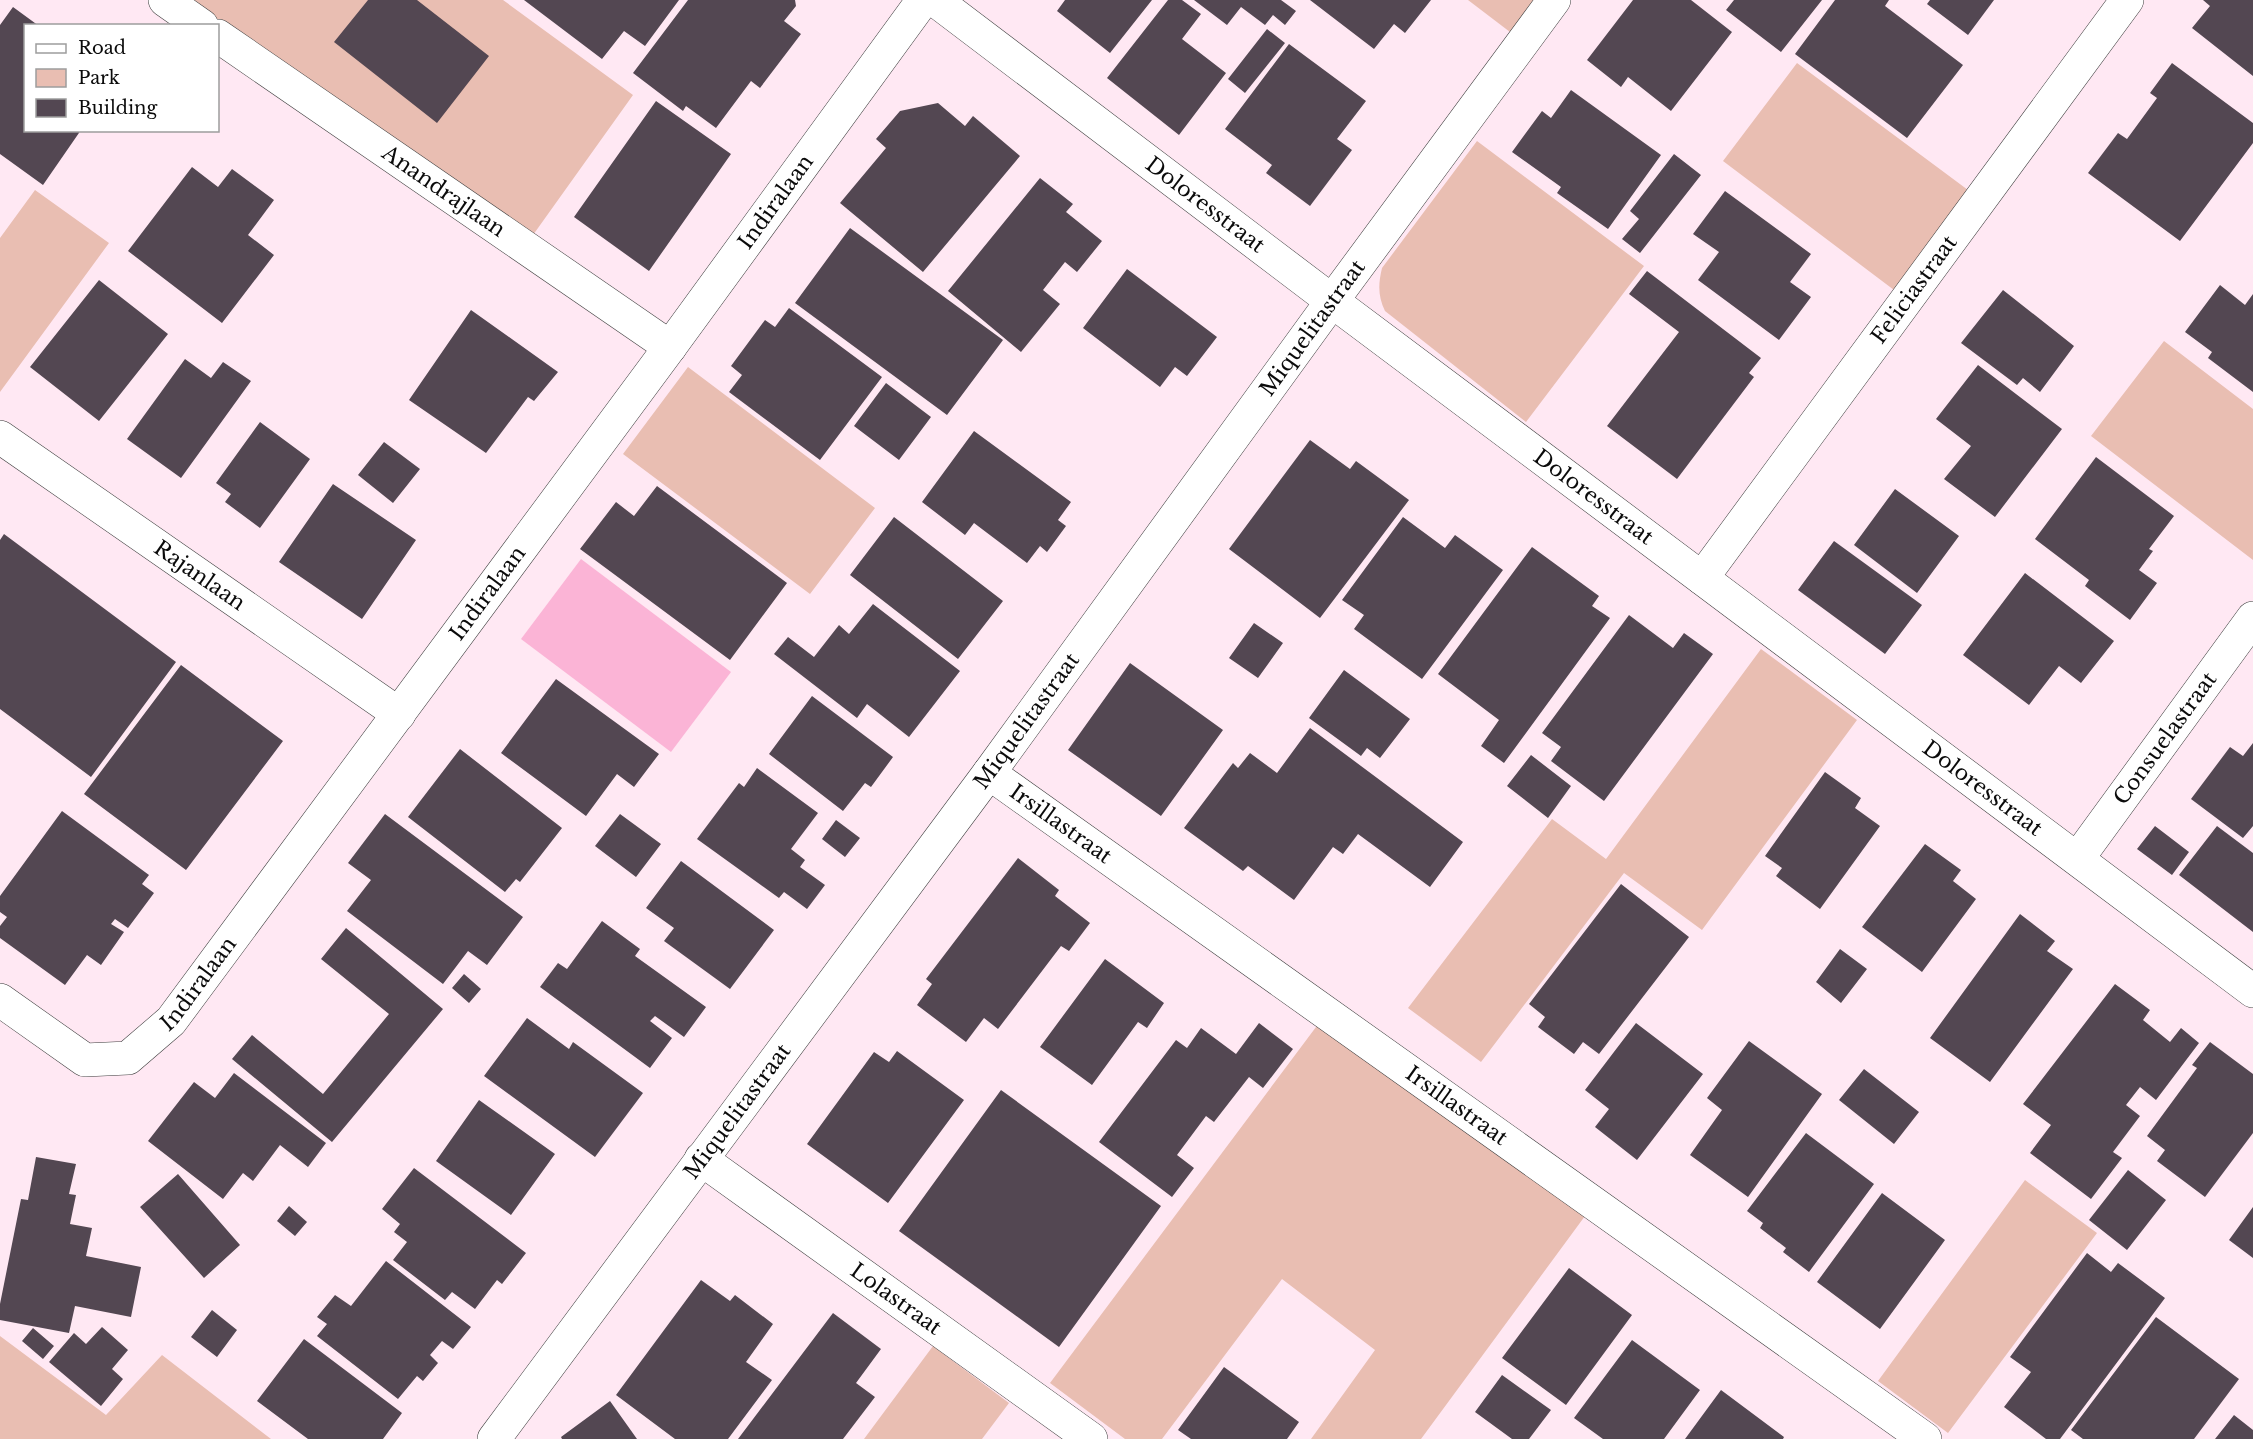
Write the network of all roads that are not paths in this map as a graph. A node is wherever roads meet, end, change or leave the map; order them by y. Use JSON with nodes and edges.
{"nodes":[{"id":1,"x":165,"y":0,"type":"edge"},
{"id":2,"x":923,"y":0,"type":"edge"},
{"id":3,"x":935,"y":0,"type":"edge"},
{"id":4,"x":1554,"y":0,"type":"edge"},
{"id":5,"x":2127,"y":0,"type":"edge"},
{"id":6,"x":199,"y":24,"type":"edge"},
{"id":7,"x":219,"y":37,"type":"edge"},
{"id":8,"x":1332,"y":301,"type":"junction"},
{"id":9,"x":670,"y":347,"type":"junction"},
{"id":10,"x":0,"y":437,"type":"edge"},
{"id":11,"x":1702,"y":578,"type":"junction"},
{"id":12,"x":2253,"y":618,"type":"edge"},
{"id":13,"x":399,"y":714,"type":"junction"},
{"id":14,"x":989,"y":773,"type":"junction"},
{"id":15,"x":2078,"y":858,"type":"junction"},
{"id":16,"x":2253,"y":991,"type":"edge"},
{"id":17,"x":0,"y":1000,"type":"edge"},
{"id":18,"x":701,"y":1159,"type":"junction"},
{"id":19,"x":494,"y":1439,"type":"edge"},
{"id":20,"x":1091,"y":1439,"type":"edge"},
{"id":21,"x":1925,"y":1439,"type":"edge"}],
"edges":[{"from":1,"to":6,"type":"street"},
{"from":2,"to":9,"type":"street","name":"Indiralaan"},
{"from":3,"to":8,"type":"street","name":"Doloresstraat"},
{"from":4,"to":8,"type":"street","name":"Miquelitastraat"},
{"from":5,"to":11,"type":"street","name":"Feliciastraat"},
{"from":7,"to":9,"type":"street","name":"Anandrajlaan"},
{"from":8,"to":11,"type":"street","name":"Doloresstraat"},
{"from":8,"to":14,"type":"street","name":"Miquelitastraat"},
{"from":9,"to":13,"type":"street","name":"Indiralaan"},
{"from":10,"to":13,"type":"street","name":"Rajanlaan"},
{"from":11,"to":15,"type":"street","name":"Doloresstraat"},
{"from":12,"to":15,"type":"street","name":"Consuelastraat"},
{"from":13,"to":17,"type":"street","name":"Indiralaan"},
{"from":14,"to":18,"type":"street","name":"Miquelitastraat"},
{"from":14,"to":21,"type":"street","name":"Irsillastraat"},
{"from":15,"to":16,"type":"street","name":"Doloresstraat"},
{"from":18,"to":19,"type":"street","name":"Miquelitastraat"},
{"from":18,"to":20,"type":"street","name":"Lolastraat"}]}
